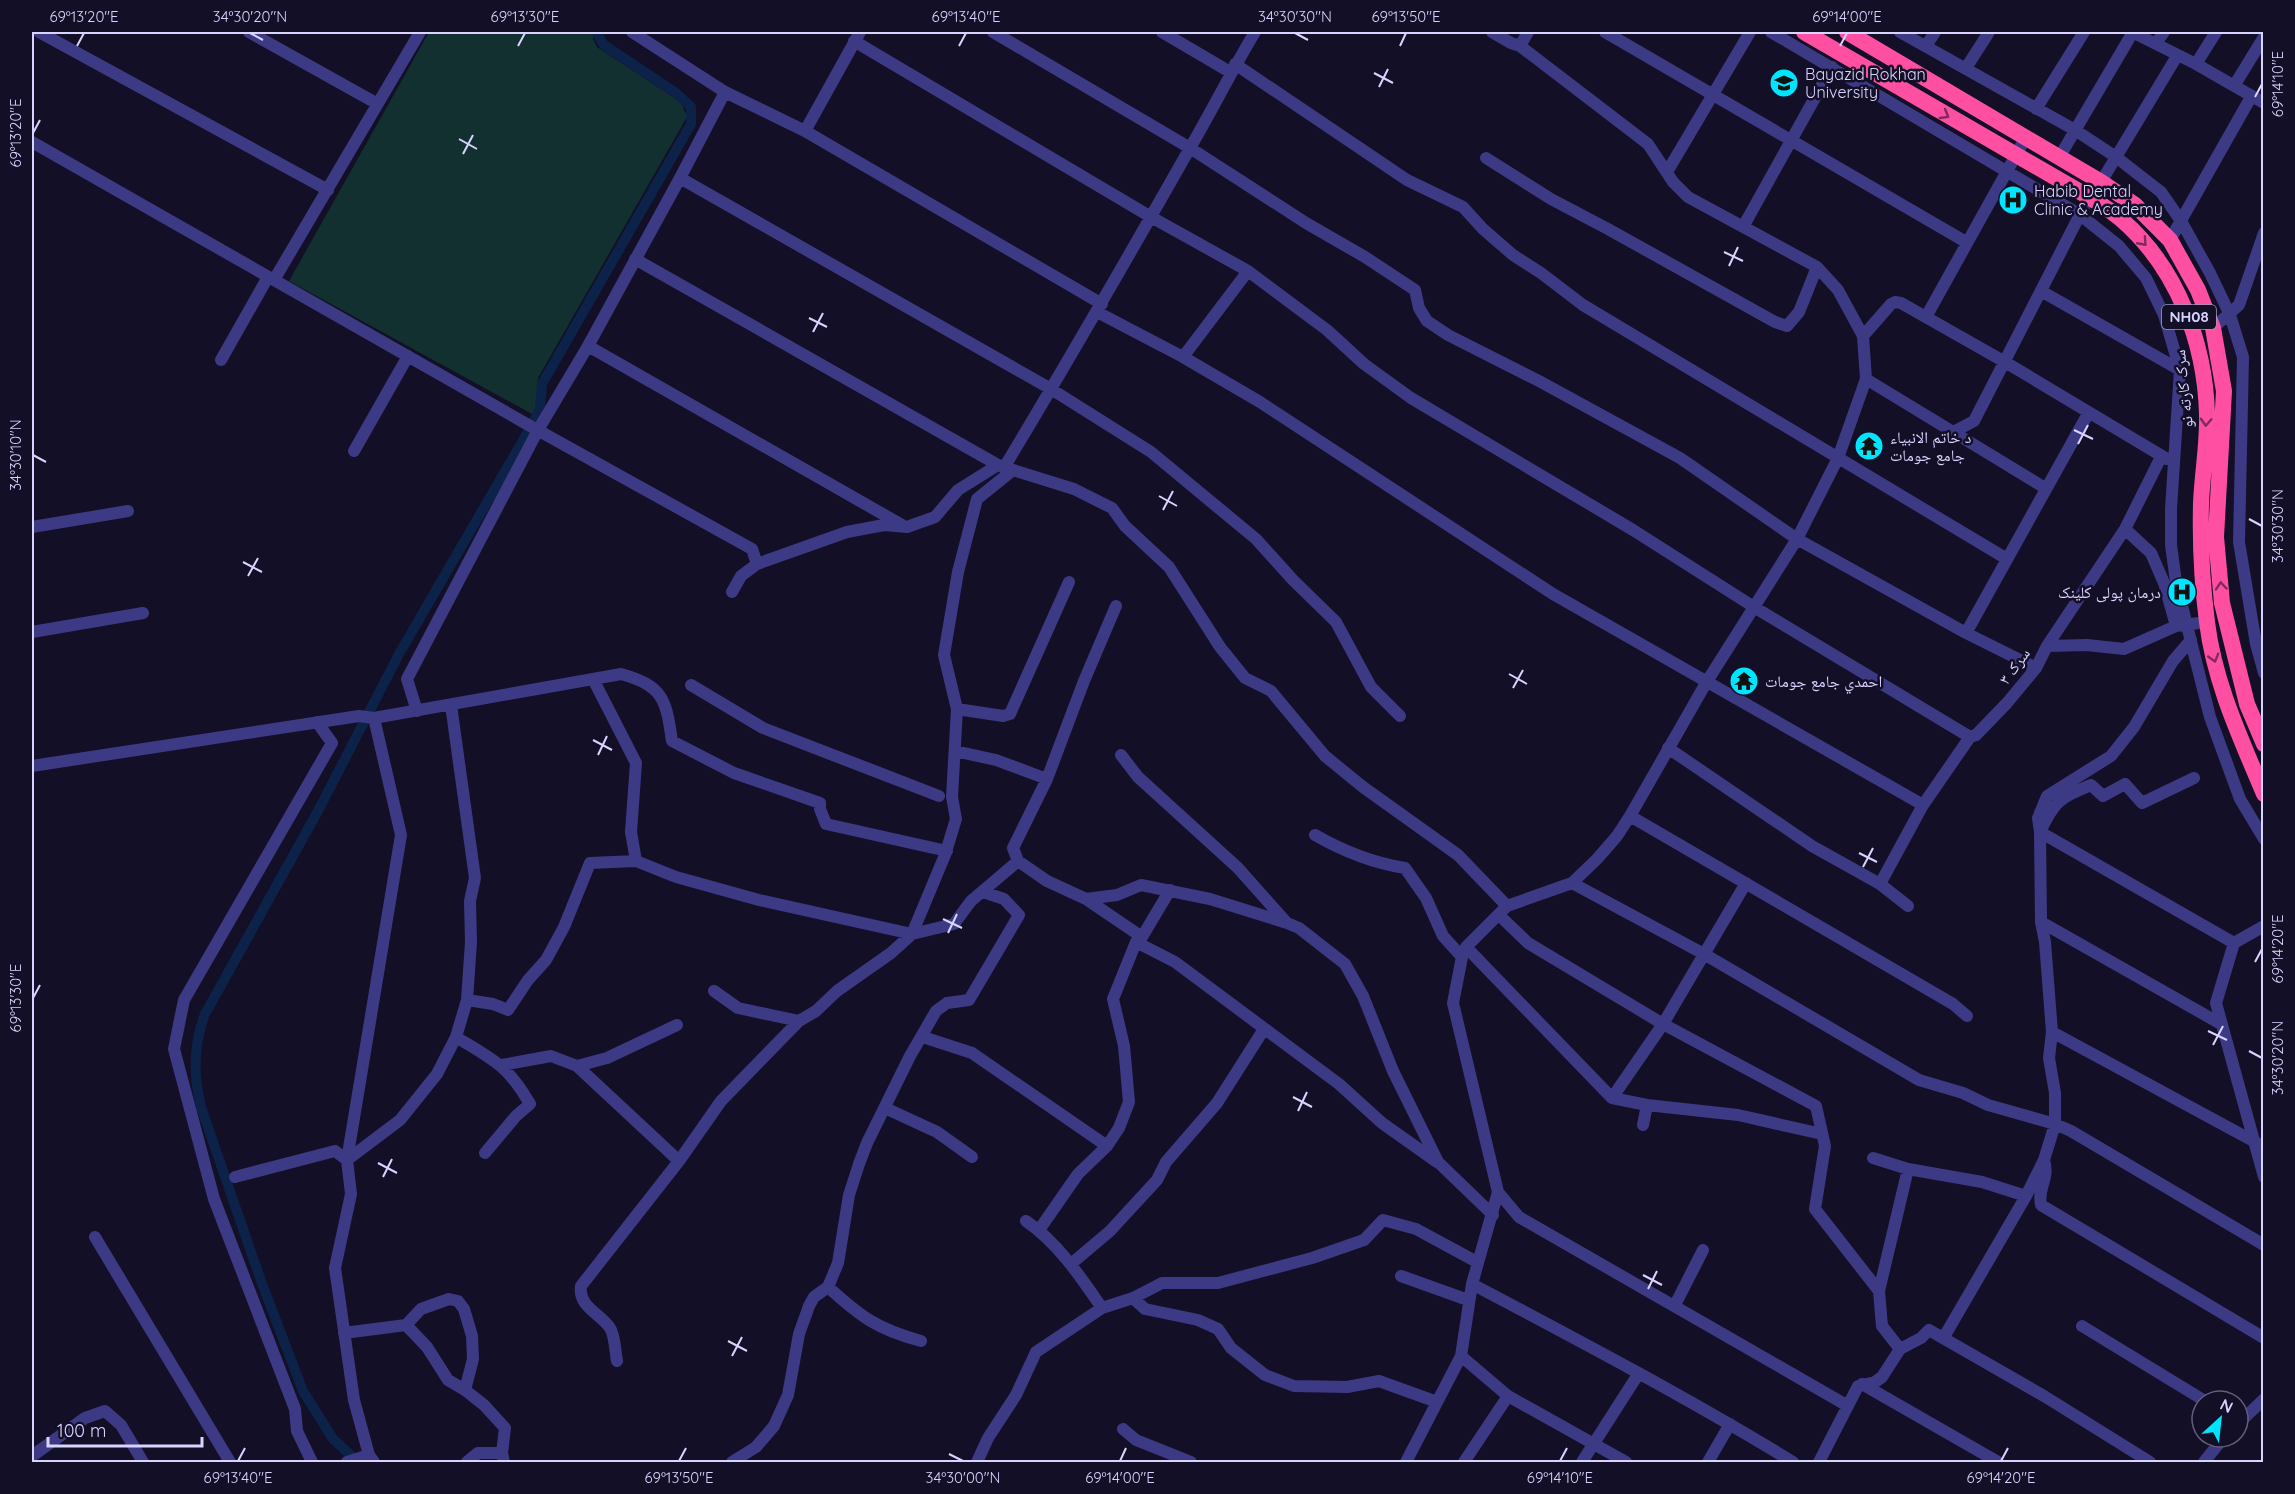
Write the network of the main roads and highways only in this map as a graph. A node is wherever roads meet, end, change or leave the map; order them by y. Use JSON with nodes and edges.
{"nodes":[{"id":1,"x":1804,"y":32,"type":"edge"},
{"id":2,"x":1847,"y":32,"type":"edge"},
{"id":3,"x":2247,"y":704,"type":"junction"},
{"id":4,"x":2230,"y":711,"type":"junction"},
{"id":5,"x":2262,"y":737,"type":"edge"},
{"id":6,"x":2264,"y":794,"type":"edge"}],
"edges":[{"from":1,"to":4,"type":"highway","name":"سرک کارته نو","number":"NH08","one_way":true},
{"from":3,"to":2,"type":"highway","number":"NH08","one_way":true},
{"from":3,"to":4,"type":"highway"},
{"from":3,"to":5,"type":"highway","number":"NH08"},
{"from":4,"to":6,"type":"highway","name":"سرک کارته نو","number":"NH08"}]}
